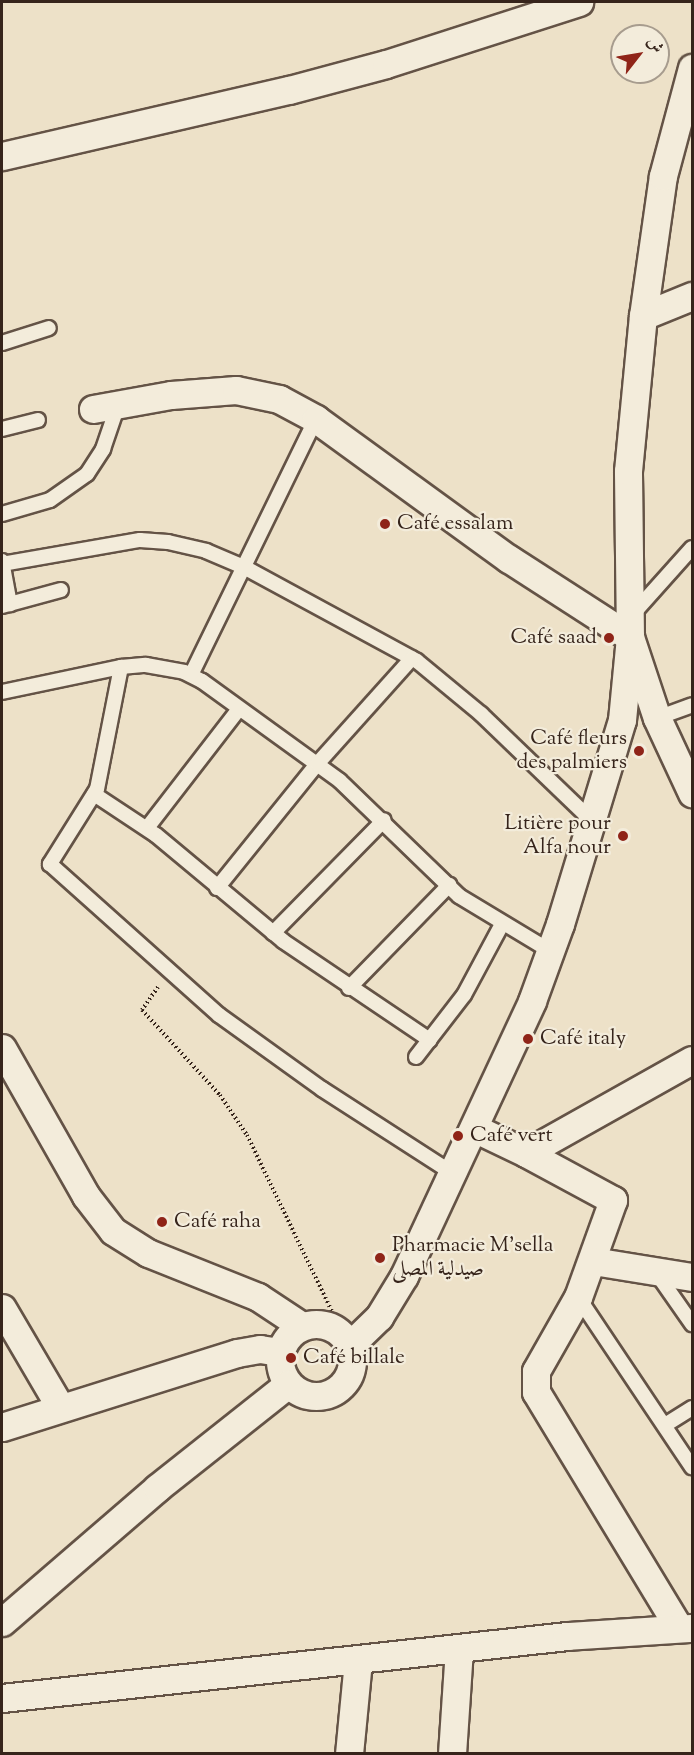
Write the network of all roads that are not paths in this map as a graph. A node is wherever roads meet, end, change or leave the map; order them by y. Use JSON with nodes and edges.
{"nodes":[{"id":1,"x":579,"y":2,"type":"edge"},
{"id":2,"x":693,"y":68,"type":"edge"},
{"id":3,"x":2,"y":156,"type":"edge"},
{"id":4,"x":693,"y":296,"type":"edge"},
{"id":5,"x":643,"y":316,"type":"junction"},
{"id":6,"x":49,"y":328,"type":"dead end"},
{"id":7,"x":2,"y":343,"type":"edge"},
{"id":8,"x":106,"y":407,"type":"joint"},
{"id":9,"x":316,"y":419,"type":"junction"},
{"id":10,"x":38,"y":420,"type":"dead end"},
{"id":11,"x":2,"y":429,"type":"edge"},
{"id":12,"x":2,"y":514,"type":"edge"},
{"id":13,"x":693,"y":548,"type":"edge"},
{"id":14,"x":2,"y":563,"type":"edge"},
{"id":15,"x":242,"y":566,"type":"junction"},
{"id":16,"x":61,"y":590,"type":"dead end"},
{"id":17,"x":6,"y":605,"type":"edge"},
{"id":18,"x":630,"y":627,"type":"junction"},
{"id":19,"x":412,"y":658,"type":"junction"},
{"id":20,"x":121,"y":667,"type":"junction"},
{"id":21,"x":191,"y":675,"type":"junction"},
{"id":22,"x":2,"y":692,"type":"edge"},
{"id":23,"x":693,"y":705,"type":"edge"},
{"id":24,"x":239,"y":709,"type":"junction"},
{"id":25,"x":657,"y":717,"type":"junction"},
{"id":26,"x":317,"y":765,"type":"junction"},
{"id":27,"x":94,"y":794,"type":"junction"},
{"id":28,"x":693,"y":794,"type":"edge"},
{"id":29,"x":384,"y":820,"type":"junction"},
{"id":30,"x":592,"y":821,"type":"junction"},
{"id":31,"x":147,"y":828,"type":"junction"},
{"id":32,"x":449,"y":885,"type":"junction"},
{"id":33,"x":217,"y":888,"type":"junction"},
{"id":34,"x":502,"y":924,"type":"junction"},
{"id":35,"x":273,"y":933,"type":"junction"},
{"id":36,"x":550,"y":951,"type":"junction"},
{"id":37,"x":349,"y":987,"type":"junction"},
{"id":38,"x":430,"y":1040,"type":"junction"},
{"id":39,"x":2,"y":1048,"type":"edge"},
{"id":40,"x":416,"y":1057,"type":"dead end"},
{"id":41,"x":693,"y":1060,"type":"edge"},
{"id":42,"x":476,"y":1129,"type":"junction"},
{"id":43,"x":526,"y":1153,"type":"junction"},
{"id":44,"x":454,"y":1174,"type":"junction"},
{"id":45,"x":593,"y":1261,"type":"junction"},
{"id":46,"x":653,"y":1270,"type":"junction"},
{"id":47,"x":693,"y":1277,"type":"edge"},
{"id":48,"x":578,"y":1297,"type":"junction"},
{"id":49,"x":2,"y":1308,"type":"edge"},
{"id":50,"x":693,"y":1324,"type":"edge"},
{"id":51,"x":302,"y":1326,"type":"junction"},
{"id":52,"x":346,"y":1341,"type":"junction"},
{"id":53,"x":14,"y":1348,"type":"edge"},
{"id":54,"x":280,"y":1352,"type":"junction"},
{"id":55,"x":288,"y":1384,"type":"junction"},
{"id":56,"x":60,"y":1407,"type":"junction"},
{"id":57,"x":693,"y":1408,"type":"edge"},
{"id":58,"x":665,"y":1425,"type":"junction"},
{"id":59,"x":2,"y":1427,"type":"edge"},
{"id":60,"x":693,"y":1467,"type":"edge"},
{"id":61,"x":2,"y":1622,"type":"edge"},
{"id":62,"x":686,"y":1628,"type":"edge"},
{"id":63,"x":459,"y":1649,"type":"junction"},
{"id":64,"x":358,"y":1661,"type":"junction"},
{"id":65,"x":2,"y":1698,"type":"edge"},
{"id":66,"x":345,"y":1753,"type":"edge"},
{"id":67,"x":452,"y":1754,"type":"edge"}],
"edges":[{"from":1,"to":3,"type":"street"},
{"from":2,"to":5,"type":"street"},
{"from":4,"to":5,"type":"street"},
{"from":5,"to":18,"type":"street"},
{"from":6,"to":7,"type":"lane"},
{"from":8,"to":9,"type":"street"},
{"from":8,"to":12,"type":"lane"},
{"from":9,"to":15,"type":"lane"},
{"from":9,"to":18,"type":"street"},
{"from":10,"to":11,"type":"lane"},
{"from":13,"to":18,"type":"lane"},
{"from":14,"to":15,"type":"lane"},
{"from":14,"to":17,"type":"lane"},
{"from":15,"to":19,"type":"lane"},
{"from":15,"to":21,"type":"lane"},
{"from":16,"to":17,"type":"lane"},
{"from":18,"to":25,"type":"street"},
{"from":18,"to":30,"type":"street"},
{"from":19,"to":26,"type":"lane"},
{"from":19,"to":30,"type":"lane"},
{"from":20,"to":21,"type":"lane"},
{"from":20,"to":22,"type":"lane"},
{"from":20,"to":27,"type":"lane"},
{"from":21,"to":24,"type":"lane"},
{"from":23,"to":25,"type":"lane"},
{"from":24,"to":26,"type":"lane"},
{"from":24,"to":31,"type":"lane"},
{"from":25,"to":28,"type":"street"},
{"from":26,"to":29,"type":"lane"},
{"from":26,"to":33,"type":"lane"},
{"from":27,"to":31,"type":"lane"},
{"from":27,"to":44,"type":"lane"},
{"from":29,"to":32,"type":"lane"},
{"from":29,"to":35,"type":"lane"},
{"from":30,"to":36,"type":"street"},
{"from":31,"to":33,"type":"lane"},
{"from":32,"to":34,"type":"lane"},
{"from":32,"to":37,"type":"lane"},
{"from":33,"to":35,"type":"lane"},
{"from":34,"to":36,"type":"lane"},
{"from":34,"to":38,"type":"lane"},
{"from":35,"to":37,"type":"lane"},
{"from":36,"to":42,"type":"street"},
{"from":37,"to":38,"type":"lane"},
{"from":38,"to":40,"type":"lane"},
{"from":39,"to":51,"type":"street"},
{"from":41,"to":43,"type":"street"},
{"from":42,"to":43,"type":"street"},
{"from":42,"to":44,"type":"street"},
{"from":43,"to":45,"type":"street"},
{"from":44,"to":52,"type":"street"},
{"from":45,"to":46,"type":"street"},
{"from":45,"to":48,"type":"street"},
{"from":46,"to":47,"type":"street"},
{"from":46,"to":50,"type":"lane"},
{"from":48,"to":58,"type":"lane"},
{"from":48,"to":62,"type":"street"},
{"from":49,"to":53,"type":"street"},
{"from":51,"to":52,"type":"street"},
{"from":51,"to":54,"type":"street"},
{"from":52,"to":55,"type":"street"},
{"from":53,"to":56,"type":"street"},
{"from":54,"to":55,"type":"street"},
{"from":54,"to":56,"type":"street"},
{"from":55,"to":61,"type":"street"},
{"from":56,"to":59,"type":"street"},
{"from":57,"to":58,"type":"lane"},
{"from":58,"to":60,"type":"lane"},
{"from":62,"to":63,"type":"street"},
{"from":63,"to":64,"type":"street"},
{"from":63,"to":67,"type":"street"},
{"from":64,"to":65,"type":"street"},
{"from":64,"to":66,"type":"street"}]}
